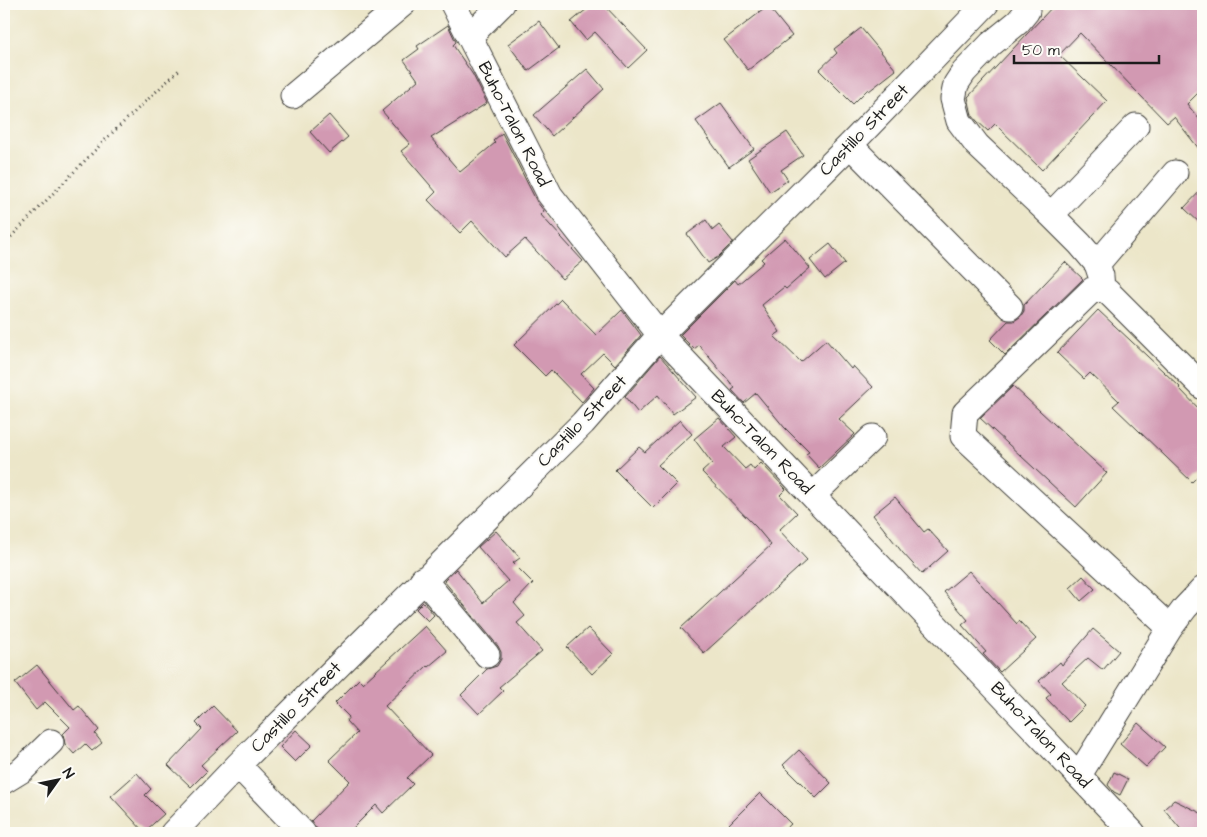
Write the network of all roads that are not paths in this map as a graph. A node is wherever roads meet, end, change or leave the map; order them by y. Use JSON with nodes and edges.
{"nodes":[{"id":1,"x":403,"y":4,"type":"edge"},
{"id":2,"x":453,"y":4,"type":"edge"},
{"id":3,"x":502,"y":4,"type":"edge"},
{"id":4,"x":986,"y":4,"type":"edge"},
{"id":5,"x":1027,"y":4,"type":"edge"},
{"id":6,"x":470,"y":36,"type":"junction"},
{"id":7,"x":293,"y":96,"type":"dead end"},
{"id":8,"x":1136,"y":126,"type":"dead end"},
{"id":9,"x":850,"y":145,"type":"junction"},
{"id":10,"x":1175,"y":173,"type":"dead end"},
{"id":11,"x":1051,"y":215,"type":"junction"},
{"id":12,"x":1097,"y":264,"type":"junction"},
{"id":13,"x":1102,"y":289,"type":"junction"},
{"id":14,"x":1010,"y":307,"type":"dead end"},
{"id":15,"x":660,"y":335,"type":"junction"},
{"id":16,"x":1203,"y":387,"type":"edge"},
{"id":17,"x":873,"y":438,"type":"dead end"},
{"id":18,"x":813,"y":495,"type":"junction"},
{"id":19,"x":424,"y":579,"type":"junction"},
{"id":20,"x":1203,"y":589,"type":"edge"},
{"id":21,"x":1170,"y":628,"type":"junction"},
{"id":22,"x":487,"y":655,"type":"dead end"},
{"id":23,"x":51,"y":742,"type":"dead end"},
{"id":24,"x":238,"y":764,"type":"junction"},
{"id":25,"x":1079,"y":775,"type":"junction"},
{"id":26,"x":4,"y":781,"type":"edge"},
{"id":27,"x":173,"y":833,"type":"edge"},
{"id":28,"x":303,"y":833,"type":"edge"},
{"id":29,"x":1132,"y":833,"type":"edge"}],
"edges":[{"from":1,"to":7,"type":"street"},
{"from":2,"to":6,"type":"street","name":"Buho-Talon Road"},
{"from":3,"to":6,"type":"street"},
{"from":4,"to":9,"type":"street","name":"Castillo Street"},
{"from":5,"to":11,"type":"street"},
{"from":6,"to":15,"type":"street","name":"Buho-Talon Road"},
{"from":8,"to":11,"type":"street"},
{"from":9,"to":14,"type":"street"},
{"from":9,"to":15,"type":"street","name":"Castillo Street"},
{"from":10,"to":12,"type":"street"},
{"from":11,"to":12,"type":"street"},
{"from":12,"to":13,"type":"street"},
{"from":13,"to":16,"type":"street"},
{"from":13,"to":21,"type":"street"},
{"from":15,"to":18,"type":"street","name":"Buho-Talon Road"},
{"from":15,"to":19,"type":"street","name":"Castillo Street"},
{"from":17,"to":18,"type":"street"},
{"from":18,"to":25,"type":"street","name":"Buho-Talon Road"},
{"from":19,"to":22,"type":"street"},
{"from":19,"to":24,"type":"street","name":"Castillo Street"},
{"from":20,"to":21,"type":"street"},
{"from":21,"to":25,"type":"street"},
{"from":23,"to":26,"type":"street"},
{"from":24,"to":27,"type":"street","name":"Castillo Street"},
{"from":24,"to":28,"type":"street"},
{"from":25,"to":29,"type":"street","name":"Buho-Talon Road"}]}
